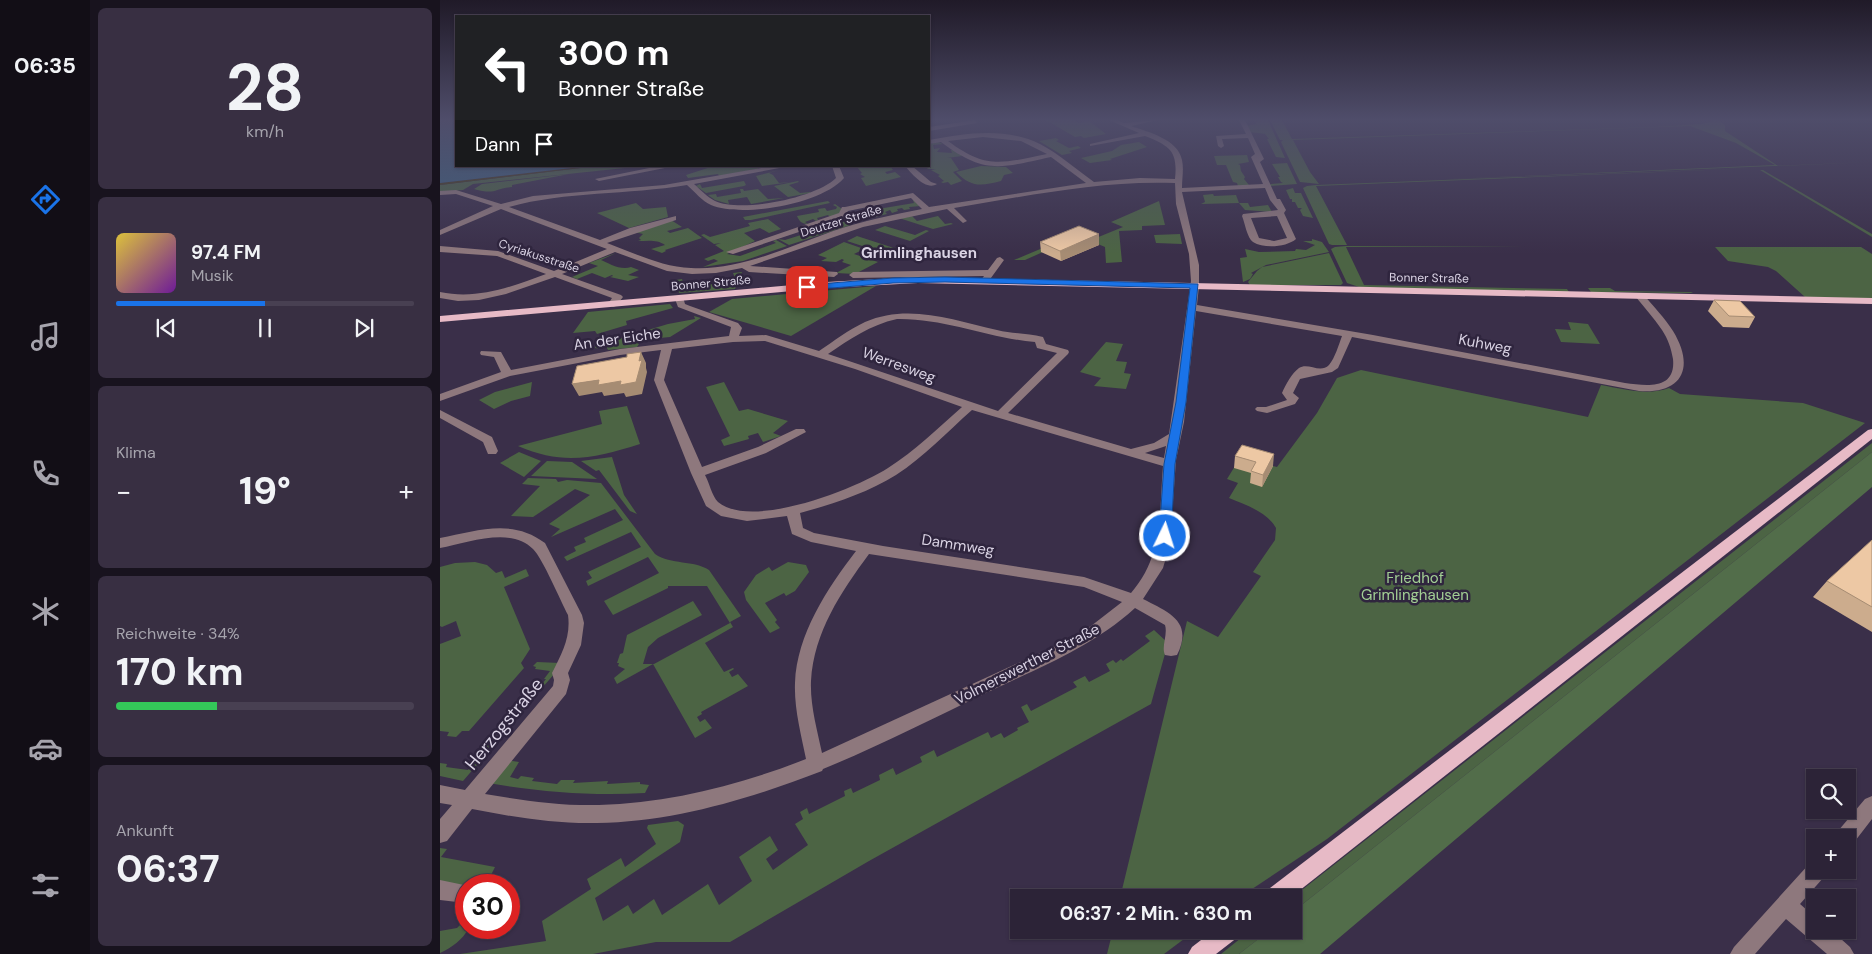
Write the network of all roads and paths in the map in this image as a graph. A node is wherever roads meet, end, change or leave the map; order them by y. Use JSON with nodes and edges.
{"nodes":[{"id":1,"x":1065,"y":165,"type":"edge"},
{"id":2,"x":1179,"y":165,"type":"edge"},
{"id":3,"x":1259,"y":165,"type":"edge"},
{"id":4,"x":666,"y":167,"type":"edge"},
{"id":5,"x":781,"y":167,"type":"edge"},
{"id":6,"x":836,"y":167,"type":"edge"},
{"id":7,"x":909,"y":167,"type":"edge"},
{"id":8,"x":920,"y":176,"type":"junction"},
{"id":9,"x":599,"y":179,"type":"dead end"},
{"id":10,"x":910,"y":179,"type":"dead end"},
{"id":11,"x":689,"y":183,"type":"junction"},
{"id":12,"x":1094,"y":185,"type":"junction"},
{"id":13,"x":1178,"y":186,"type":"junction"},
{"id":14,"x":1267,"y":186,"type":"junction"},
{"id":15,"x":926,"y":191,"type":"junction"},
{"id":16,"x":440,"y":193,"type":"edge"},
{"id":17,"x":501,"y":206,"type":"junction"},
{"id":18,"x":948,"y":206,"type":"junction"},
{"id":19,"x":927,"y":210,"type":"junction"},
{"id":20,"x":1280,"y":213,"type":"junction"},
{"id":21,"x":842,"y":215,"type":"junction"},
{"id":22,"x":673,"y":218,"type":"dead end"},
{"id":23,"x":795,"y":220,"type":"dead end"},
{"id":24,"x":963,"y":221,"type":"dead end"},
{"id":25,"x":804,"y":226,"type":"junction"},
{"id":26,"x":857,"y":226,"type":"junction"},
{"id":27,"x":440,"y":233,"type":"edge"},
{"id":28,"x":600,"y":243,"type":"junction"},
{"id":29,"x":440,"y":249,"type":"edge"},
{"id":30,"x":614,"y":249,"type":"junction"},
{"id":31,"x":730,"y":252,"type":"dead end"},
{"id":32,"x":1000,"y":260,"type":"dead end"},
{"id":33,"x":742,"y":264,"type":"junction"},
{"id":34,"x":553,"y":274,"type":"junction"},
{"id":35,"x":834,"y":274,"type":"dead end"},
{"id":36,"x":853,"y":275,"type":"dead end"},
{"id":37,"x":987,"y":277,"type":"junction"},
{"id":38,"x":1195,"y":287,"type":"junction"},
{"id":39,"x":440,"y":295,"type":"edge"},
{"id":40,"x":1640,"y":296,"type":"junction"},
{"id":41,"x":680,"y":299,"type":"junction"},
{"id":42,"x":1872,"y":301,"type":"edge"},
{"id":43,"x":613,"y":304,"type":"junction"},
{"id":44,"x":1192,"y":307,"type":"junction"},
{"id":45,"x":440,"y":319,"type":"edge"},
{"id":46,"x":1348,"y":334,"type":"junction"},
{"id":47,"x":733,"y":339,"type":"junction"},
{"id":48,"x":667,"y":347,"type":"junction"},
{"id":49,"x":485,"y":352,"type":"dead end"},
{"id":50,"x":820,"y":355,"type":"junction"},
{"id":51,"x":506,"y":374,"type":"junction"},
{"id":52,"x":440,"y":398,"type":"edge"},
{"id":53,"x":970,"y":406,"type":"junction"},
{"id":54,"x":1261,"y":409,"type":"dead end"},
{"id":55,"x":440,"y":413,"type":"edge"},
{"id":56,"x":1000,"y":415,"type":"junction"},
{"id":57,"x":800,"y":432,"type":"dead end"},
{"id":58,"x":1872,"y":433,"type":"edge"},
{"id":59,"x":1175,"y":436,"type":"junction"},
{"id":60,"x":492,"y":451,"type":"dead end"},
{"id":61,"x":1130,"y":452,"type":"junction"},
{"id":62,"x":1169,"y":464,"type":"junction"},
{"id":63,"x":697,"y":473,"type":"junction"},
{"id":64,"x":793,"y":511,"type":"junction"},
{"id":65,"x":440,"y":543,"type":"edge"},
{"id":66,"x":866,"y":548,"type":"junction"},
{"id":67,"x":1134,"y":600,"type":"junction"},
{"id":68,"x":1171,"y":650,"type":"dead end"},
{"id":69,"x":816,"y":765,"type":"junction"},
{"id":70,"x":440,"y":794,"type":"edge"},
{"id":71,"x":468,"y":800,"type":"junction"},
{"id":72,"x":1872,"y":805,"type":"edge"},
{"id":73,"x":1852,"y":829,"type":"edge"},
{"id":74,"x":440,"y":834,"type":"edge"},
{"id":75,"x":1809,"y":879,"type":"edge"},
{"id":76,"x":1285,"y":889,"type":"edge"},
{"id":77,"x":1786,"y":905,"type":"junction"},
{"id":78,"x":1219,"y":939,"type":"edge"},
{"id":79,"x":1199,"y":954,"type":"edge"},
{"id":80,"x":1741,"y":954,"type":"edge"},
{"id":81,"x":1843,"y":954,"type":"edge"}],
"edges":[{"from":1,"to":12,"type":"street"},
{"from":2,"to":13,"type":"street","name":"Volmerswerther Straße"},
{"from":3,"to":14,"type":"street"},
{"from":4,"to":9,"type":"street"},
{"from":5,"to":11,"type":"street"},
{"from":6,"to":11,"type":"street"},
{"from":7,"to":8,"type":"street"},
{"from":8,"to":10,"type":"street"},
{"from":8,"to":15,"type":"street"},
{"from":11,"to":17,"type":"street"},
{"from":12,"to":13,"type":"street","name":"Deutzer Straße"},
{"from":12,"to":18,"type":"street","name":"Deutzer Straße"},
{"from":13,"to":14,"type":"street","name":"Deutzer Straße"},
{"from":13,"to":38,"type":"street","name":"Volmerswerther Straße"},
{"from":14,"to":20,"type":"street"},
{"from":15,"to":19,"type":"street"},
{"from":15,"to":21,"type":"street"},
{"from":16,"to":17,"type":"street","name":"Deutzer Straße"},
{"from":17,"to":27,"type":"street"},
{"from":17,"to":28,"type":"street","name":"Deutzer Straße"},
{"from":18,"to":19,"type":"street","name":"Deutzer Straße"},
{"from":18,"to":24,"type":"street"},
{"from":19,"to":26,"type":"street","name":"Deutzer Straße"},
{"from":20,"to":20,"type":"street"},
{"from":21,"to":25,"type":"street"},
{"from":21,"to":26,"type":"street"},
{"from":22,"to":28,"type":"street"},
{"from":23,"to":25,"type":"street"},
{"from":25,"to":31,"type":"street"},
{"from":26,"to":33,"type":"street","name":"Deutzer Straße"},
{"from":28,"to":30,"type":"street","name":"Deutzer Straße"},
{"from":29,"to":34,"type":"street","name":"Cyriakusstraße"},
{"from":30,"to":33,"type":"street","name":"Deutzer Straße"},
{"from":30,"to":34,"type":"street"},
{"from":32,"to":37,"type":"street"},
{"from":33,"to":35,"type":"street"},
{"from":34,"to":39,"type":"street"},
{"from":34,"to":43,"type":"street","name":"Cyriakusstraße"},
{"from":36,"to":37,"type":"street","name":"Bonner Straße"},
{"from":37,"to":38,"type":"main road","name":"Bonner Straße"},
{"from":37,"to":41,"type":"main road","name":"Bonner Straße"},
{"from":38,"to":40,"type":"main road","name":"Bonner Straße"},
{"from":38,"to":44,"type":"street","name":"Volmerswerther Straße"},
{"from":40,"to":42,"type":"main road","name":"Bonner Straße"},
{"from":40,"to":46,"type":"street","name":"Kuhweg"},
{"from":41,"to":43,"type":"main road","name":"Bonner Straße"},
{"from":41,"to":47,"type":"street"},
{"from":43,"to":45,"type":"main road","name":"Bonner Straße"},
{"from":44,"to":46,"type":"street","name":"Kuhweg"},
{"from":44,"to":59,"type":"street","name":"Volmerswerther Straße"},
{"from":46,"to":54,"type":"street"},
{"from":47,"to":48,"type":"street","name":"An der Eiche"},
{"from":47,"to":50,"type":"street","name":"Werresweg"},
{"from":48,"to":51,"type":"street","name":"An der Eiche"},
{"from":48,"to":63,"type":"street"},
{"from":49,"to":51,"type":"street"},
{"from":50,"to":53,"type":"street","name":"Werresweg"},
{"from":50,"to":56,"type":"street"},
{"from":51,"to":52,"type":"street","name":"An der Eiche"},
{"from":53,"to":56,"type":"street","name":"Werresweg"},
{"from":53,"to":64,"type":"street"},
{"from":55,"to":60,"type":"street"},
{"from":56,"to":61,"type":"street","name":"Werresweg"},
{"from":57,"to":63,"type":"street"},
{"from":58,"to":76,"type":"main road"},
{"from":59,"to":61,"type":"street","name":"Werresweg"},
{"from":59,"to":62,"type":"street","name":"Volmerswerther Straße"},
{"from":61,"to":62,"type":"street","name":"Werresweg"},
{"from":62,"to":67,"type":"street","name":"Volmerswerther Straße"},
{"from":63,"to":64,"type":"street"},
{"from":64,"to":66,"type":"street","name":"Dammweg"},
{"from":65,"to":71,"type":"street","name":"Herzogstraße"},
{"from":66,"to":67,"type":"street","name":"Dammweg"},
{"from":66,"to":69,"type":"street"},
{"from":67,"to":68,"type":"street","name":"Dammweg"},
{"from":67,"to":69,"type":"street","name":"Volmerswerther Straße"},
{"from":69,"to":71,"type":"street","name":"Volmerswerther Straße"},
{"from":70,"to":71,"type":"street","name":"Volmerswerther Straße"},
{"from":71,"to":74,"type":"street","name":"Herzogstraße"},
{"from":72,"to":73,"type":"street"},
{"from":75,"to":77,"type":"street"},
{"from":77,"to":80,"type":"street"},
{"from":77,"to":81,"type":"street"},
{"from":78,"to":79,"type":"main road"}]}
